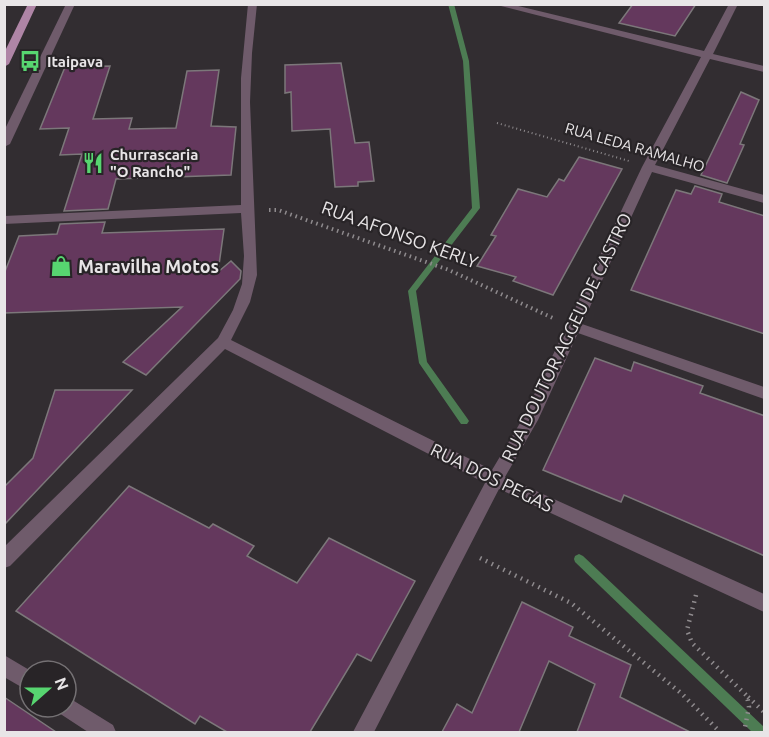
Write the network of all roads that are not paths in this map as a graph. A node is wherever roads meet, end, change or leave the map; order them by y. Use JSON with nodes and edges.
{"nodes":[{"id":1,"x":33,"y":4,"type":"edge"},
{"id":2,"x":71,"y":4,"type":"edge"},
{"id":3,"x":253,"y":4,"type":"edge"},
{"id":4,"x":497,"y":4,"type":"edge"},
{"id":5,"x":734,"y":4,"type":"edge"},
{"id":6,"x":706,"y":56,"type":"junction"},
{"id":7,"x":4,"y":64,"type":"edge"},
{"id":8,"x":765,"y":69,"type":"edge"},
{"id":9,"x":4,"y":144,"type":"edge"},
{"id":10,"x":648,"y":167,"type":"junction"},
{"id":11,"x":765,"y":199,"type":"edge"},
{"id":12,"x":247,"y":209,"type":"junction"},
{"id":13,"x":4,"y":220,"type":"edge"},
{"id":14,"x":575,"y":327,"type":"junction"},
{"id":15,"x":223,"y":342,"type":"junction"},
{"id":16,"x":765,"y":393,"type":"edge"},
{"id":17,"x":495,"y":480,"type":"junction"},
{"id":18,"x":4,"y":560,"type":"edge"},
{"id":19,"x":765,"y":603,"type":"edge"},
{"id":20,"x":4,"y":665,"type":"edge"},
{"id":21,"x":18,"y":674,"type":"edge"},
{"id":22,"x":78,"y":714,"type":"edge"},
{"id":23,"x":106,"y":732,"type":"edge"},
{"id":24,"x":363,"y":732,"type":"edge"}],
"edges":[{"from":1,"to":7,"type":"main road"},
{"from":2,"to":9,"type":"street"},
{"from":3,"to":12,"type":"street"},
{"from":4,"to":6,"type":"street"},
{"from":5,"to":6,"type":"street","name":"RUA DOUTOR AGGEU DE CASTRO"},
{"from":6,"to":8,"type":"street"},
{"from":6,"to":10,"type":"street","name":"RUA DOUTOR AGGEU DE CASTRO"},
{"from":10,"to":11,"type":"street","name":"RUA LEDA RAMALHO"},
{"from":10,"to":14,"type":"street","name":"RUA DOUTOR AGGEU DE CASTRO"},
{"from":12,"to":13,"type":"street"},
{"from":12,"to":15,"type":"street"},
{"from":14,"to":16,"type":"street"},
{"from":14,"to":17,"type":"street","name":"RUA DOUTOR AGGEU DE CASTRO"},
{"from":15,"to":17,"type":"street","name":"RUA DOS PEGAS"},
{"from":15,"to":18,"type":"street"},
{"from":17,"to":19,"type":"street","name":"RUA DOS PEGAS"},
{"from":17,"to":24,"type":"street","name":"RUA DOUTOR AGGEU DE CASTRO"},
{"from":20,"to":21,"type":"street"},
{"from":22,"to":23,"type":"street"}]}
